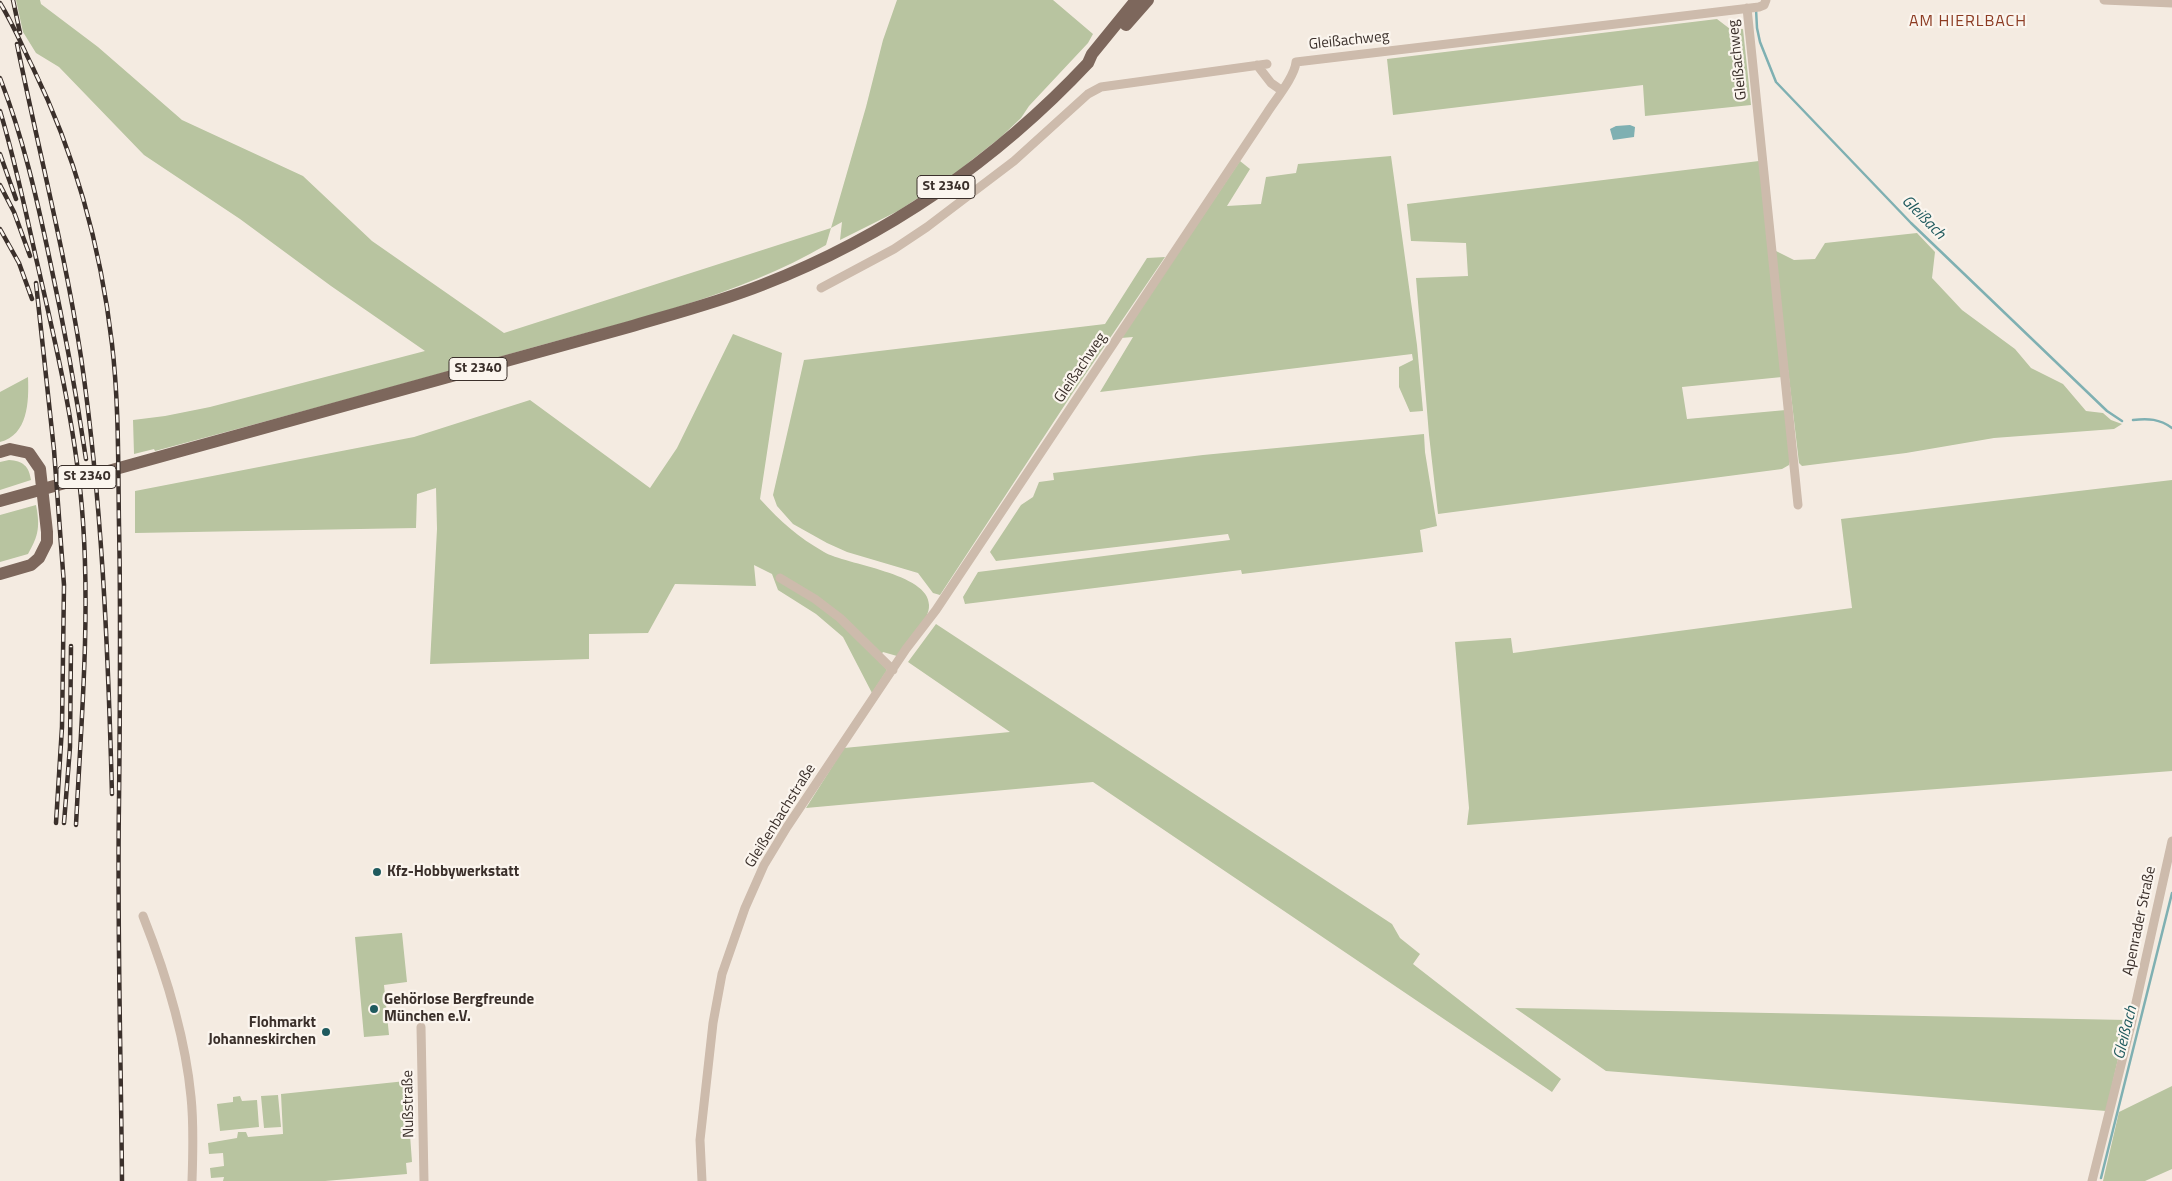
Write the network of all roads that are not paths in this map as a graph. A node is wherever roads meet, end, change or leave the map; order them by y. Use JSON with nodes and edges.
{"nodes":[{"id":1,"x":1136,"y":0,"type":"edge"},
{"id":2,"x":1148,"y":0,"type":"edge"},
{"id":3,"x":1766,"y":0,"type":"edge"},
{"id":4,"x":2104,"y":0,"type":"edge"},
{"id":5,"x":2172,"y":3,"type":"edge"},
{"id":6,"x":1753,"y":8,"type":"junction"},
{"id":7,"x":1088,"y":63,"type":"junction"},
{"id":8,"x":1267,"y":64,"type":"dead end"},
{"id":9,"x":1257,"y":65,"type":"junction"},
{"id":10,"x":1281,"y":90,"type":"junction"},
{"id":11,"x":821,"y":288,"type":"dead end"},
{"id":12,"x":0,"y":452,"type":"edge"},
{"id":13,"x":0,"y":501,"type":"edge"},
{"id":14,"x":1798,"y":505,"type":"dead end"},
{"id":15,"x":0,"y":574,"type":"edge"},
{"id":16,"x":780,"y":578,"type":"dead end"},
{"id":17,"x":936,"y":610,"type":"joint"},
{"id":18,"x":893,"y":670,"type":"junction"},
{"id":19,"x":2172,"y":841,"type":"edge"},
{"id":20,"x":143,"y":916,"type":"dead end"},
{"id":21,"x":422,"y":1027,"type":"dead end"},
{"id":22,"x":192,"y":1181,"type":"edge"},
{"id":23,"x":424,"y":1181,"type":"edge"},
{"id":24,"x":702,"y":1181,"type":"edge"},
{"id":25,"x":2092,"y":1181,"type":"edge"}],
"edges":[{"from":1,"to":7,"type":"main road","number":"St 2340"},
{"from":2,"to":7,"type":"main road","number":"St 2340"},
{"from":3,"to":6,"type":"street"},
{"from":4,"to":5,"type":"street"},
{"from":6,"to":10,"type":"street","name":"Gleißachweg"},
{"from":6,"to":14,"type":"street","name":"Gleißachweg"},
{"from":7,"to":13,"type":"main road","number":"St 2340"},
{"from":8,"to":9,"type":"street"},
{"from":9,"to":10,"type":"street"},
{"from":9,"to":11,"type":"street"},
{"from":10,"to":17,"type":"street","name":"Gleißachweg"},
{"from":12,"to":15,"type":"main road"},
{"from":16,"to":18,"type":"street"},
{"from":17,"to":18,"type":"street","name":"Gleißenbachstraße"},
{"from":18,"to":24,"type":"street","name":"Gleißenbachstraße"},
{"from":19,"to":25,"type":"street","name":"Apenrader Straße"},
{"from":20,"to":22,"type":"street"},
{"from":21,"to":23,"type":"street","name":"Nußstraße"}]}
